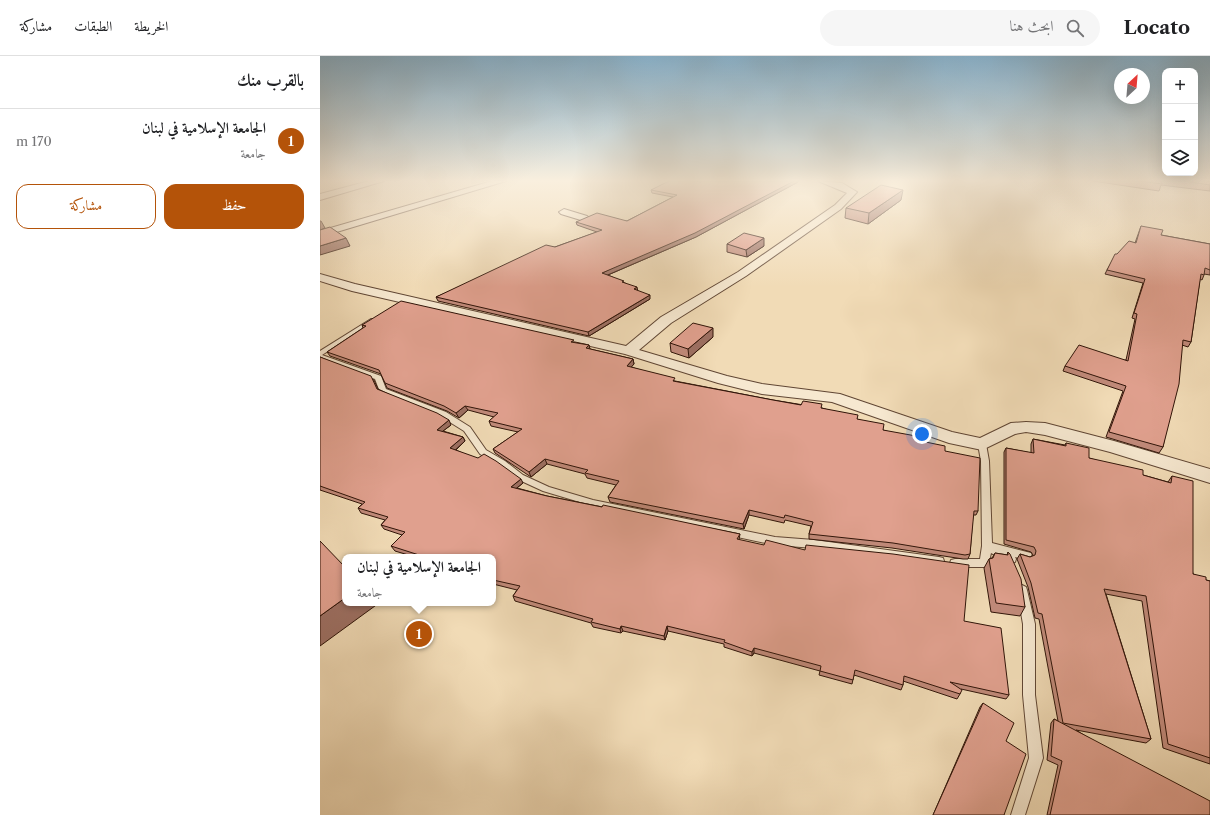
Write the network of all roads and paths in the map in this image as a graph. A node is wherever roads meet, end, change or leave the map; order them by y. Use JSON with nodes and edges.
{"nodes":[{"id":1,"x":380,"y":216,"type":"edge"},
{"id":2,"x":579,"y":216,"type":"edge"},
{"id":3,"x":825,"y":216,"type":"edge"},
{"id":4,"x":584,"y":218,"type":"edge"},
{"id":5,"x":320,"y":234,"type":"edge"},
{"id":6,"x":320,"y":277,"type":"edge"},
{"id":7,"x":377,"y":318,"type":"edge"},
{"id":8,"x":629,"y":351,"type":"junction"},
{"id":9,"x":320,"y":354,"type":"edge"},
{"id":10,"x":320,"y":357,"type":"edge"},
{"id":11,"x":982,"y":444,"type":"junction"},
{"id":12,"x":1210,"y":476,"type":"edge"},
{"id":13,"x":987,"y":546,"type":"junction"},
{"id":14,"x":1027,"y":556,"type":"edge"},
{"id":15,"x":1014,"y":566,"type":"edge"},
{"id":16,"x":1019,"y":581,"type":"edge"},
{"id":17,"x":1018,"y":815,"type":"edge"}],
"edges":[{"from":1,"to":5,"type":"street"},
{"from":2,"to":4,"type":"street"},
{"from":3,"to":8,"type":"street"},
{"from":6,"to":8,"type":"street"},
{"from":7,"to":9,"type":"lane"},
{"from":8,"to":11,"type":"street"},
{"from":10,"to":13,"type":"lane"},
{"from":11,"to":12,"type":"street"},
{"from":11,"to":13,"type":"lane"},
{"from":13,"to":14,"type":"lane"},
{"from":13,"to":15,"type":"lane"},
{"from":16,"to":17,"type":"lane"}]}
